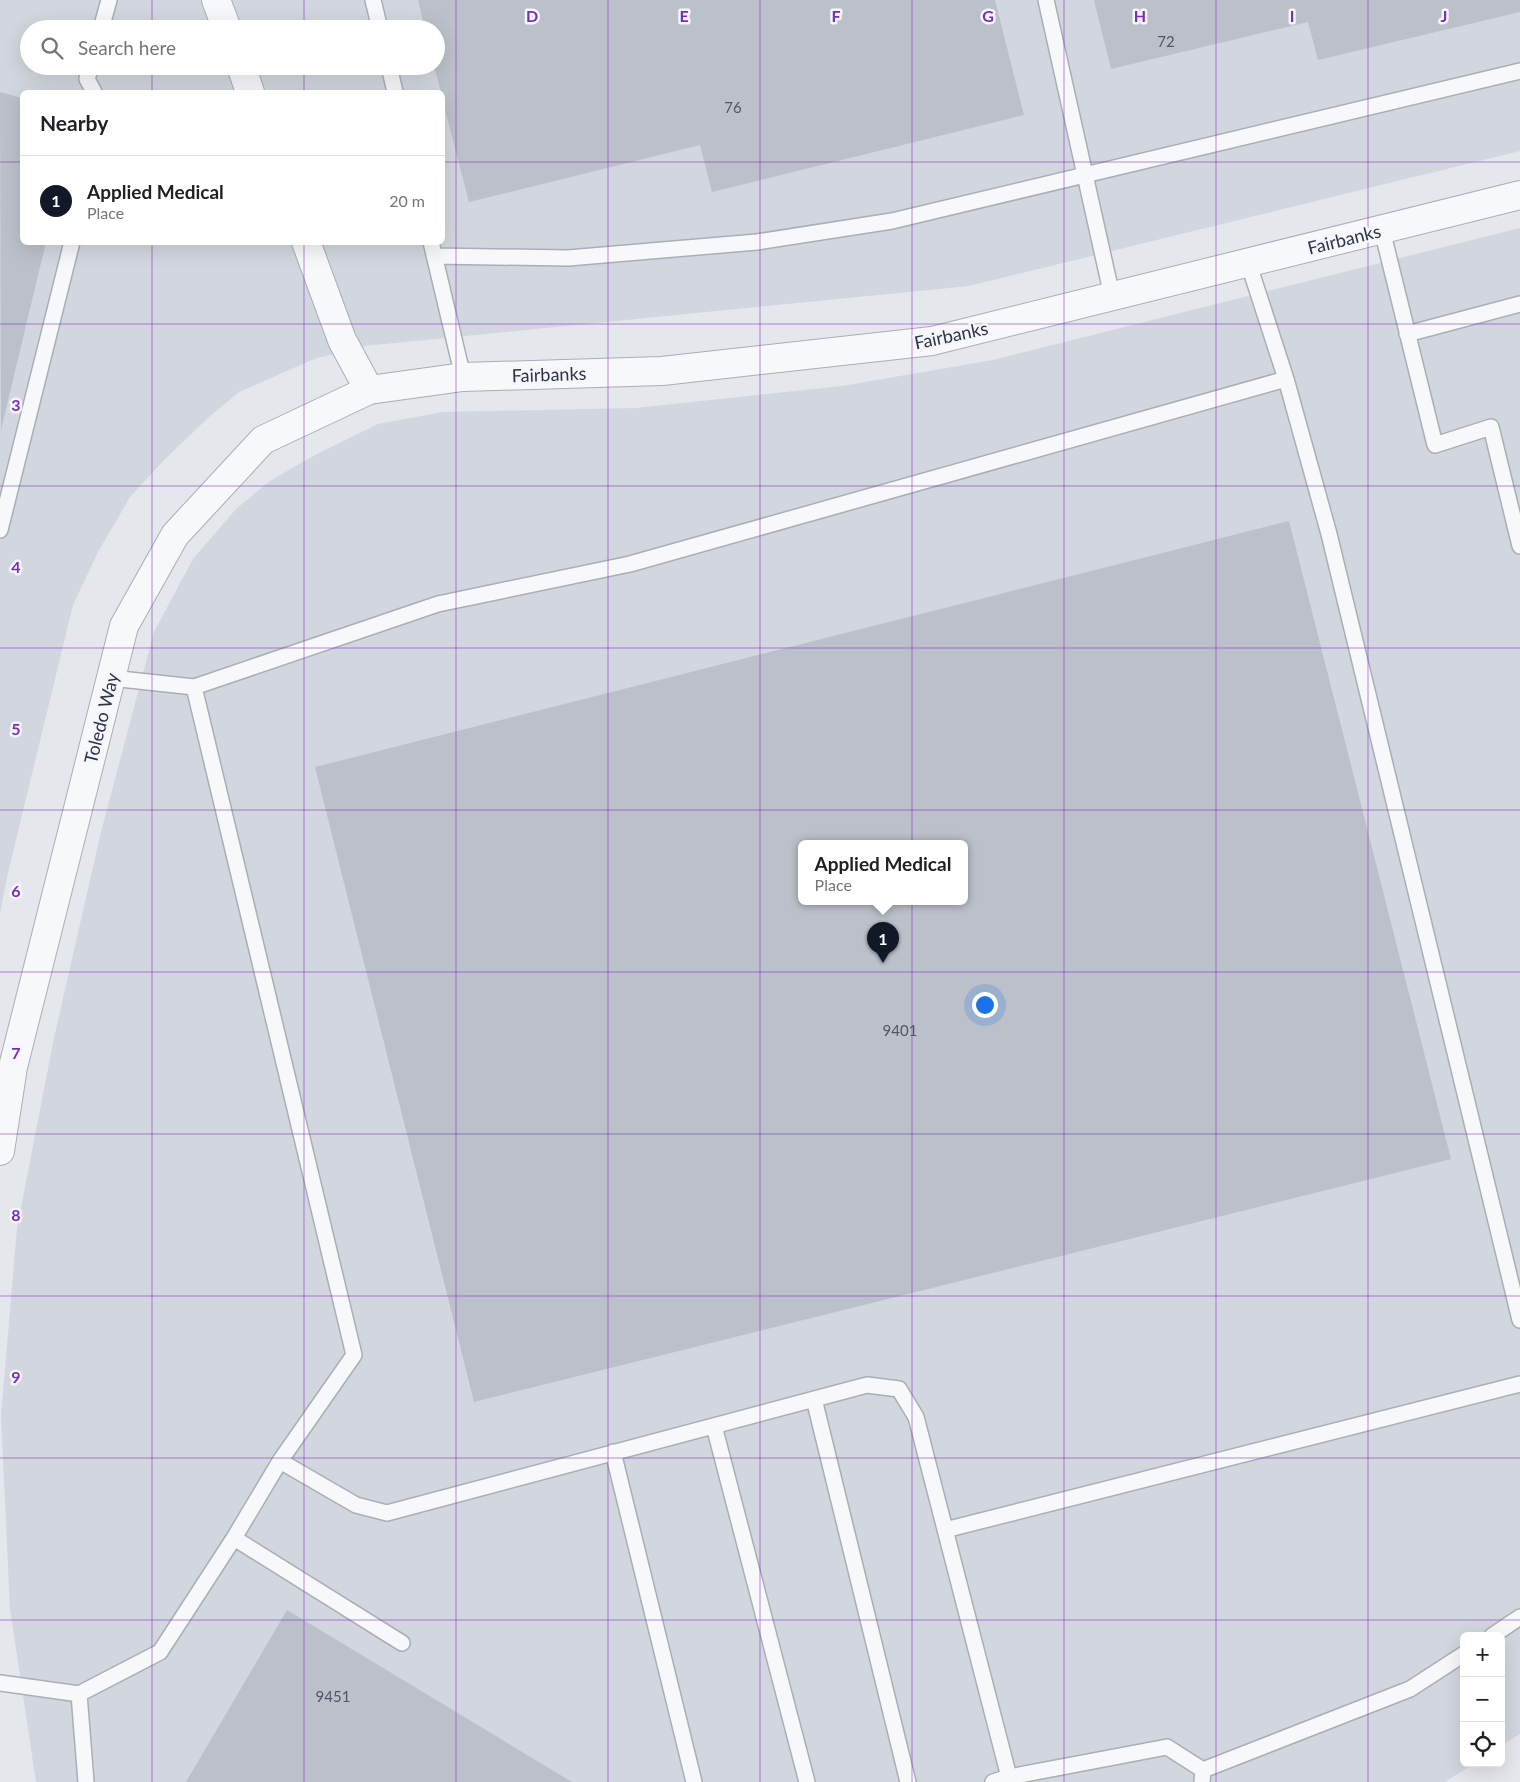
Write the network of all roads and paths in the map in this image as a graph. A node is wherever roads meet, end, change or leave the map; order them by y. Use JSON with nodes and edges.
{"nodes":[{"id":1,"x":109,"y":0,"type":"edge"},
{"id":2,"x":216,"y":0,"type":"edge"},
{"id":3,"x":373,"y":0,"type":"edge"},
{"id":4,"x":1046,"y":0,"type":"edge"},
{"id":5,"x":103,"y":20,"type":"edge"},
{"id":6,"x":224,"y":20,"type":"edge"},
{"id":7,"x":378,"y":20,"type":"edge"},
{"id":8,"x":1520,"y":71,"type":"edge"},
{"id":9,"x":88,"y":75,"type":"edge"},
{"id":10,"x":244,"y":75,"type":"edge"},
{"id":11,"x":391,"y":75,"type":"edge"},
{"id":12,"x":93,"y":90,"type":"edge"},
{"id":13,"x":249,"y":90,"type":"edge"},
{"id":14,"x":395,"y":90,"type":"edge"},
{"id":15,"x":1084,"y":175,"type":"junction"},
{"id":16,"x":1520,"y":195,"type":"edge"},
{"id":17,"x":1382,"y":230,"type":"junction"},
{"id":18,"x":71,"y":245,"type":"edge"},
{"id":19,"x":307,"y":245,"type":"edge"},
{"id":20,"x":433,"y":249,"type":"edge"},
{"id":21,"x":1248,"y":262,"type":"junction"},
{"id":22,"x":1112,"y":296,"type":"junction"},
{"id":23,"x":1520,"y":304,"type":"edge"},
{"id":24,"x":1407,"y":334,"type":"junction"},
{"id":25,"x":463,"y":377,"type":"junction"},
{"id":26,"x":1286,"y":380,"type":"junction"},
{"id":27,"x":369,"y":390,"type":"junction"},
{"id":28,"x":0,"y":530,"type":"edge"},
{"id":29,"x":1520,"y":546,"type":"edge"},
{"id":30,"x":111,"y":678,"type":"junction"},
{"id":31,"x":194,"y":687,"type":"junction"},
{"id":32,"x":0,"y":1151,"type":"edge"},
{"id":33,"x":1520,"y":1320,"type":"edge"},
{"id":34,"x":1520,"y":1384,"type":"edge"},
{"id":35,"x":814,"y":1399,"type":"junction"},
{"id":36,"x":714,"y":1426,"type":"junction"},
{"id":37,"x":614,"y":1452,"type":"junction"},
{"id":38,"x":280,"y":1461,"type":"junction"},
{"id":39,"x":945,"y":1530,"type":"junction"},
{"id":40,"x":234,"y":1538,"type":"junction"},
{"id":41,"x":1520,"y":1617,"type":"edge"},
{"id":42,"x":1498,"y":1632,"type":"edge"},
{"id":43,"x":402,"y":1643,"type":"dead end"},
{"id":44,"x":1460,"y":1657,"type":"edge"},
{"id":45,"x":0,"y":1683,"type":"edge"},
{"id":46,"x":79,"y":1694,"type":"junction"},
{"id":47,"x":1203,"y":1776,"type":"edge"},
{"id":48,"x":1009,"y":1778,"type":"junction"},
{"id":49,"x":86,"y":1782,"type":"edge"},
{"id":50,"x":694,"y":1782,"type":"edge"},
{"id":51,"x":807,"y":1782,"type":"edge"},
{"id":52,"x":908,"y":1782,"type":"edge"},
{"id":53,"x":993,"y":1782,"type":"edge"}],
"edges":[{"from":1,"to":5,"type":"lane"},
{"from":2,"to":6,"type":"street"},
{"from":3,"to":7,"type":"lane"},
{"from":4,"to":15,"type":"lane"},
{"from":8,"to":15,"type":"lane"},
{"from":9,"to":12,"type":"lane"},
{"from":10,"to":13,"type":"street"},
{"from":11,"to":14,"type":"lane"},
{"from":15,"to":20,"type":"lane"},
{"from":15,"to":22,"type":"lane"},
{"from":16,"to":17,"type":"street","name":"Fairbanks"},
{"from":17,"to":21,"type":"street","name":"Fairbanks"},
{"from":17,"to":24,"type":"lane"},
{"from":18,"to":28,"type":"lane"},
{"from":19,"to":27,"type":"street"},
{"from":20,"to":25,"type":"lane"},
{"from":21,"to":22,"type":"street","name":"Fairbanks"},
{"from":21,"to":26,"type":"lane"},
{"from":22,"to":25,"type":"street","name":"Fairbanks"},
{"from":23,"to":24,"type":"lane"},
{"from":24,"to":29,"type":"lane"},
{"from":25,"to":27,"type":"street","name":"Fairbanks"},
{"from":26,"to":31,"type":"lane"},
{"from":26,"to":33,"type":"lane"},
{"from":27,"to":30,"type":"street","name":"Toledo Way"},
{"from":30,"to":31,"type":"lane"},
{"from":30,"to":32,"type":"street","name":"Toledo Way"},
{"from":31,"to":38,"type":"lane"},
{"from":34,"to":39,"type":"lane"},
{"from":35,"to":36,"type":"lane"},
{"from":35,"to":39,"type":"lane"},
{"from":35,"to":52,"type":"lane"},
{"from":36,"to":37,"type":"lane"},
{"from":36,"to":51,"type":"lane"},
{"from":37,"to":38,"type":"lane"},
{"from":37,"to":50,"type":"lane"},
{"from":38,"to":40,"type":"lane"},
{"from":39,"to":48,"type":"lane"},
{"from":40,"to":43,"type":"lane"},
{"from":40,"to":46,"type":"lane"},
{"from":41,"to":42,"type":"lane"},
{"from":44,"to":47,"type":"lane"},
{"from":45,"to":46,"type":"lane"},
{"from":46,"to":49,"type":"lane"},
{"from":47,"to":48,"type":"lane"},
{"from":48,"to":53,"type":"lane"}]}
